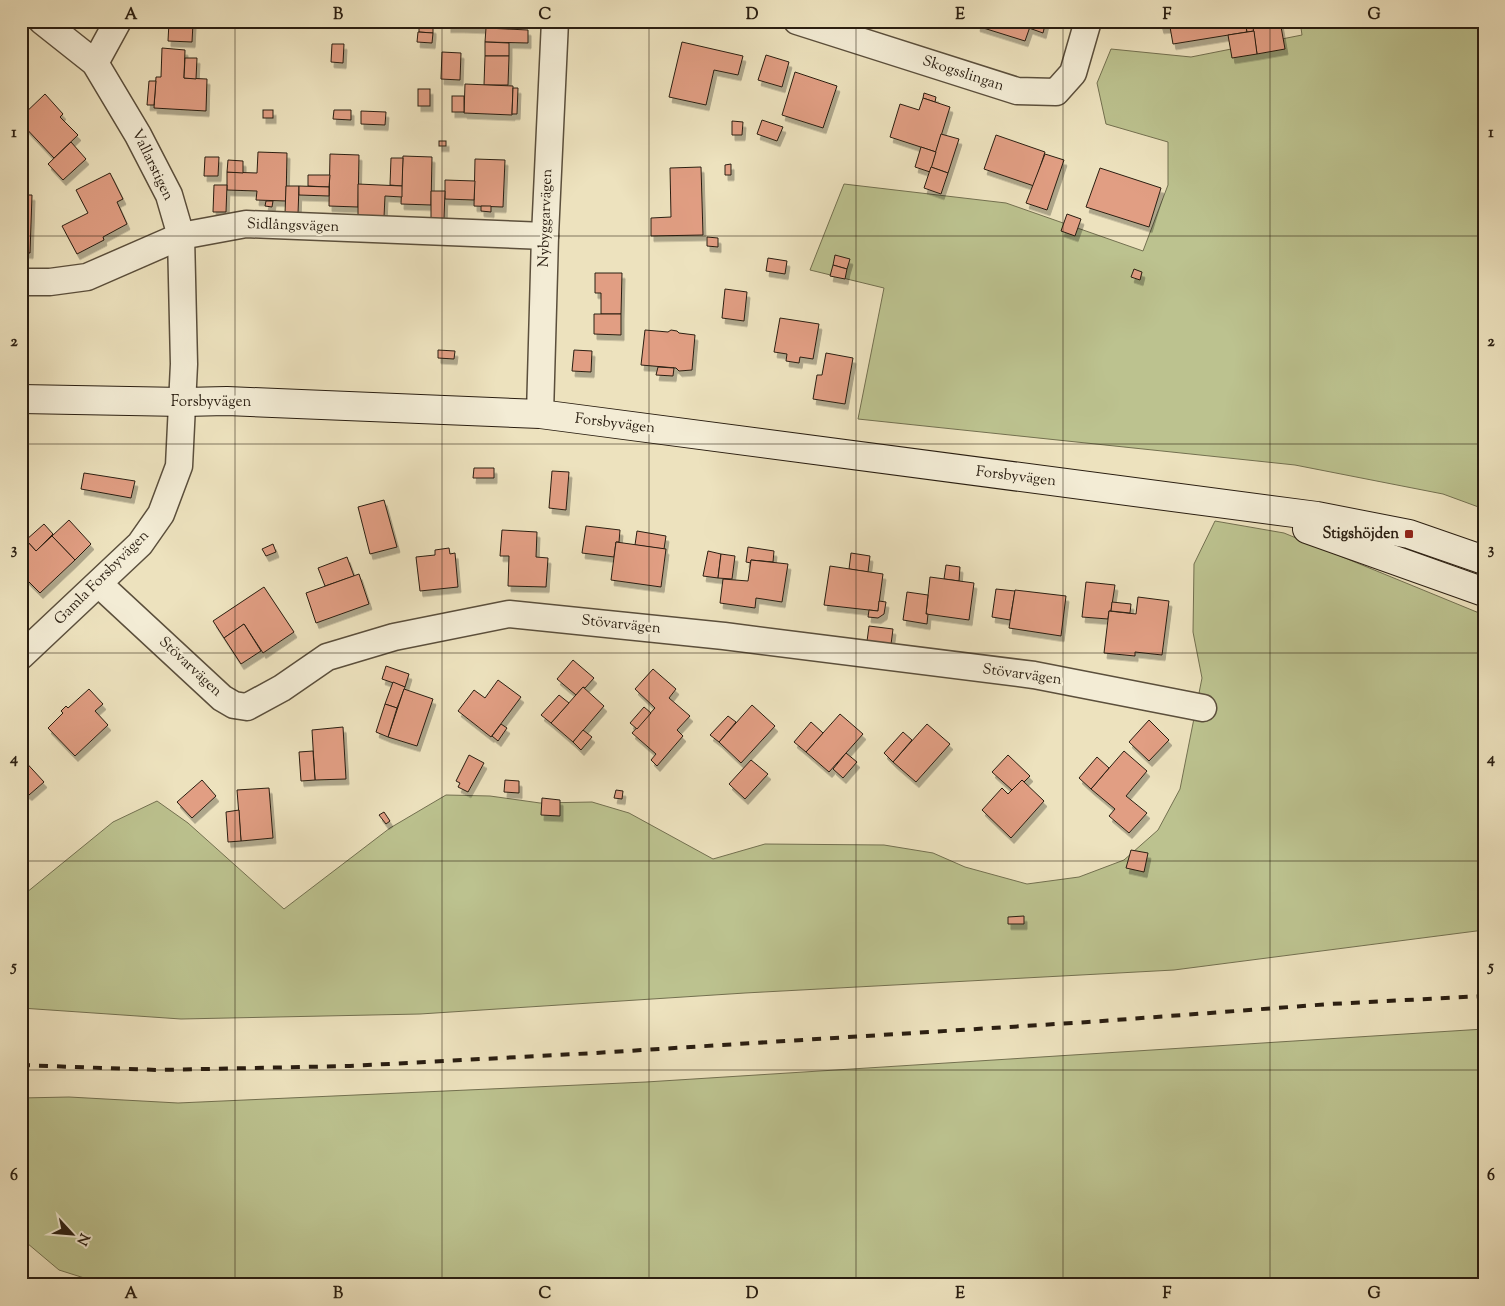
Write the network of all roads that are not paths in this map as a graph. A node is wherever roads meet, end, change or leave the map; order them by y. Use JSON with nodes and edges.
{"nodes":[{"id":1,"x":42,"y":21,"type":"edge"},
{"id":2,"x":118,"y":21,"type":"edge"},
{"id":3,"x":555,"y":21,"type":"edge"},
{"id":4,"x":797,"y":21,"type":"edge"},
{"id":5,"x":1088,"y":21,"type":"edge"},
{"id":6,"x":96,"y":63,"type":"junction"},
{"id":7,"x":181,"y":236,"type":"junction"},
{"id":8,"x":545,"y":236,"type":"junction"},
{"id":9,"x":21,"y":282,"type":"edge"},
{"id":10,"x":21,"y":399,"type":"edge"},
{"id":11,"x":183,"y":402,"type":"junction"},
{"id":12,"x":540,"y":414,"type":"junction"},
{"id":13,"x":1204,"y":502,"type":"junction"},
{"id":14,"x":1484,"y":560,"type":"edge"},
{"id":15,"x":99,"y":584,"type":"junction"},
{"id":16,"x":1484,"y":592,"type":"edge"},
{"id":17,"x":21,"y":656,"type":"edge"},
{"id":18,"x":1203,"y":708,"type":"dead end"}],
"edges":[{"from":1,"to":6,"type":"street","name":"Vallarstigen"},
{"from":2,"to":6,"type":"street"},
{"from":3,"to":8,"type":"street","name":"Nybyggarvägen"},
{"from":4,"to":5,"type":"street","name":"Skogsslingan"},
{"from":6,"to":7,"type":"street","name":"Vallarstigen"},
{"from":7,"to":8,"type":"street","name":"Sidlångsvägen"},
{"from":7,"to":9,"type":"street","name":"Sidlångsvägen"},
{"from":7,"to":11,"type":"street","name":"Vallarstigen"},
{"from":8,"to":12,"type":"street","name":"Nybyggarvägen"},
{"from":10,"to":11,"type":"street","name":"Forsbyvägen"},
{"from":11,"to":12,"type":"street","name":"Forsbyvägen"},
{"from":11,"to":15,"type":"street","name":"Gamla Forsbyvägen"},
{"from":12,"to":13,"type":"street","name":"Forsbyvägen"},
{"from":13,"to":14,"type":"street","name":"Forsbyvägen"},
{"from":13,"to":16,"type":"street","name":"Forsbyvägen"},
{"from":15,"to":17,"type":"street","name":"Gamla Forsbyvägen"},
{"from":15,"to":18,"type":"street","name":"Stövarvägen"}]}
